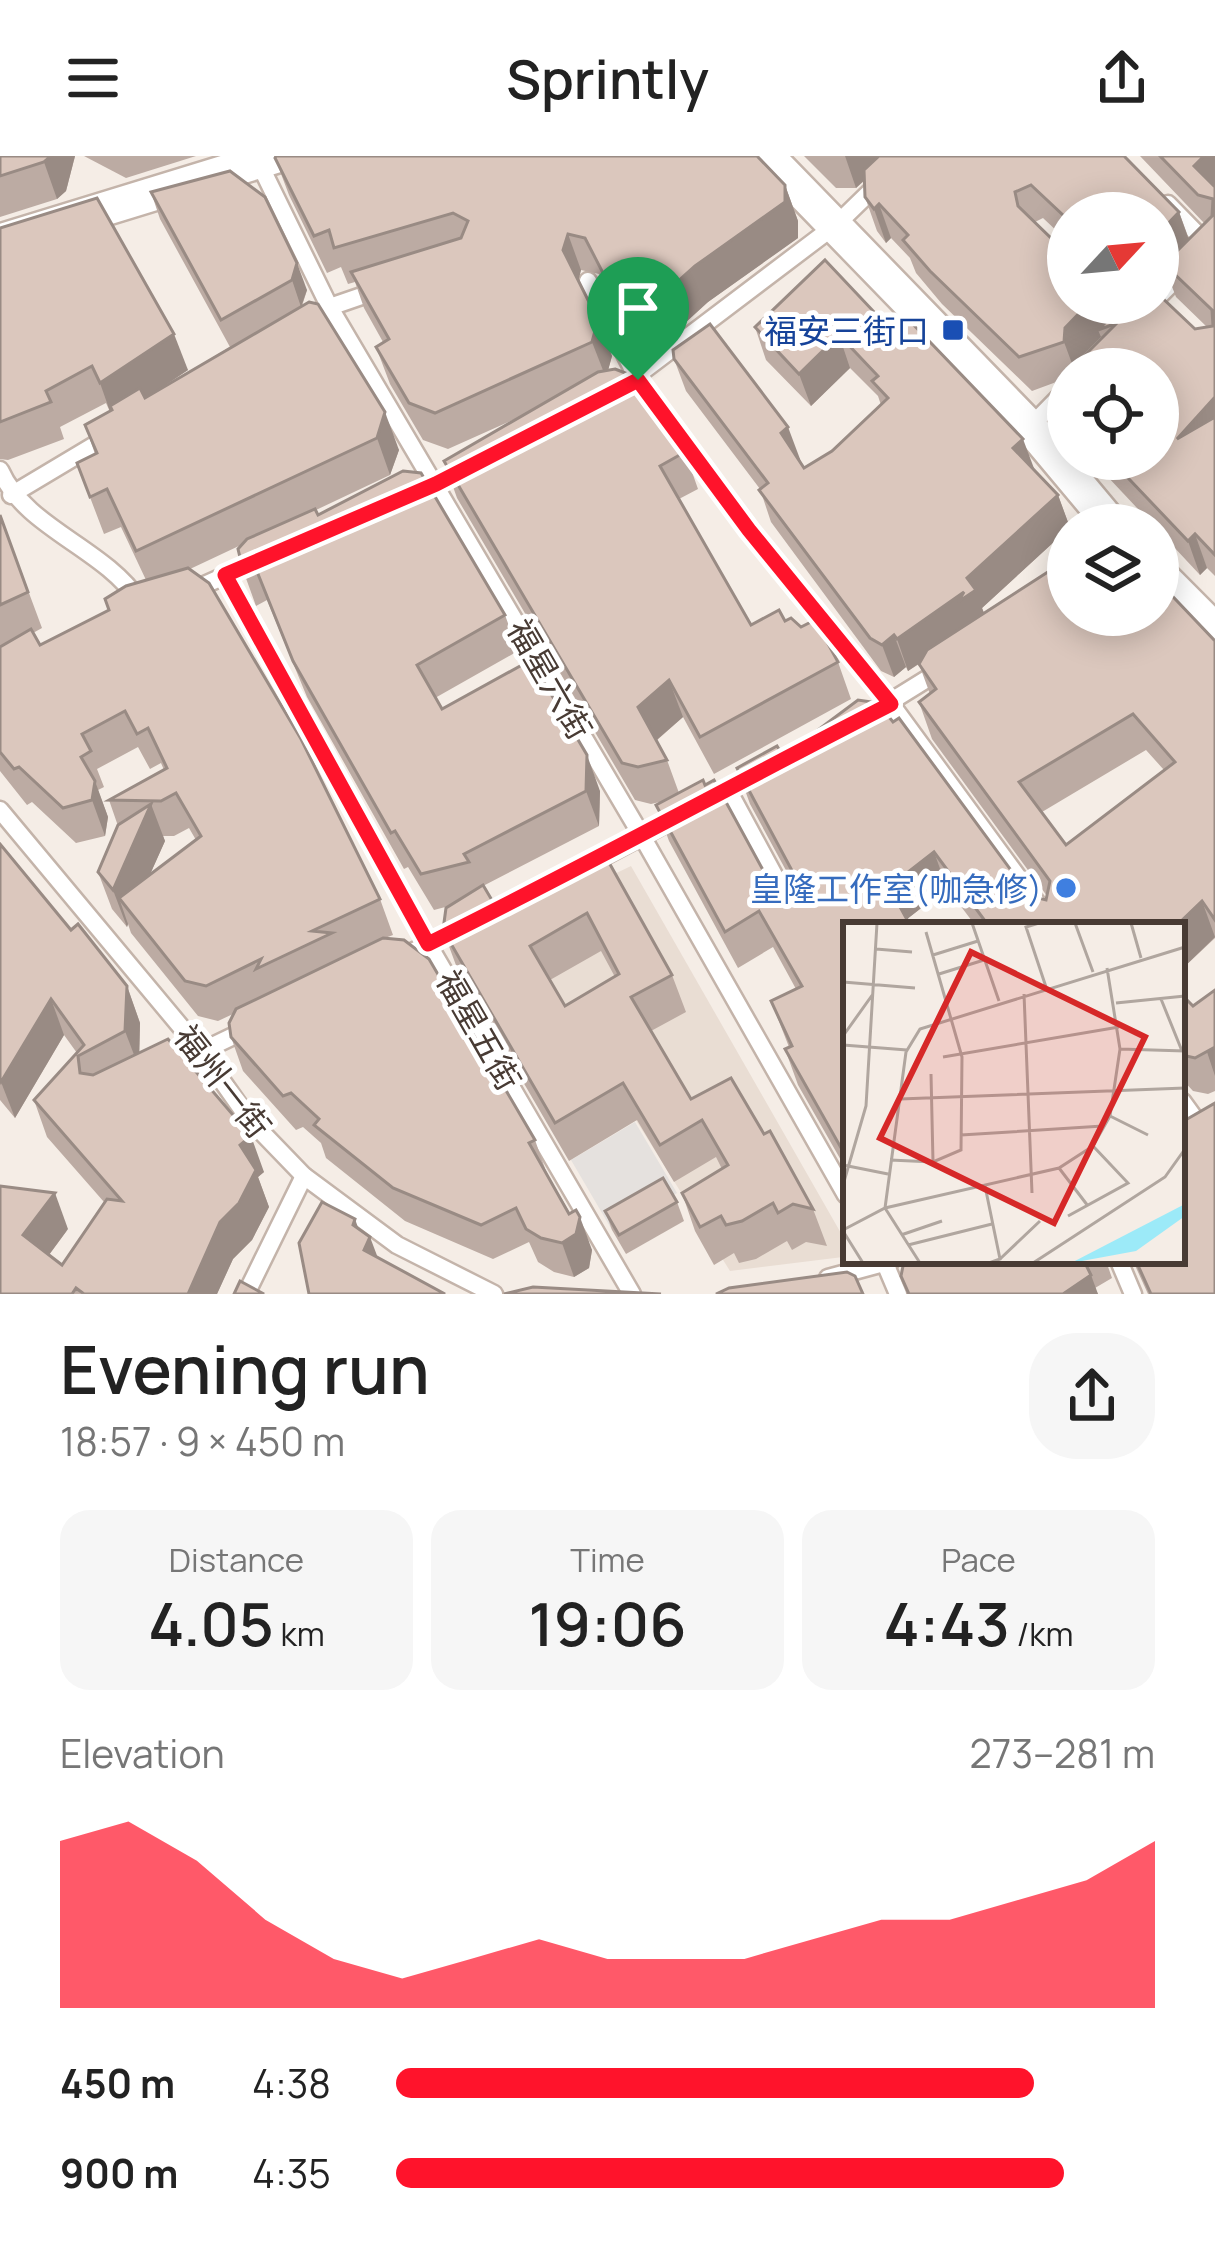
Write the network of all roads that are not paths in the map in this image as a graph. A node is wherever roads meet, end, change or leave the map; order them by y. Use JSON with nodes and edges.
{"nodes":[{"id":1,"x":767,"y":156,"type":"edge"},
{"id":2,"x":907,"y":156,"type":"edge"},
{"id":3,"x":268,"y":159,"type":"edge"},
{"id":4,"x":1152,"y":188,"type":"edge"},
{"id":5,"x":837,"y":224,"type":"junction"},
{"id":6,"x":0,"y":241,"type":"edge"},
{"id":7,"x":1212,"y":243,"type":"edge"},
{"id":8,"x":1179,"y":277,"type":"edge"},
{"id":9,"x":409,"y":280,"type":"edge"},
{"id":10,"x":588,"y":281,"type":"dead end"},
{"id":11,"x":328,"y":306,"type":"junction"},
{"id":12,"x":309,"y":318,"type":"edge"},
{"id":13,"x":638,"y":380,"type":"junction"},
{"id":14,"x":598,"y":400,"type":"edge"},
{"id":15,"x":1047,"y":410,"type":"edge"},
{"id":16,"x":130,"y":424,"type":"edge"},
{"id":17,"x":1030,"y":427,"type":"junction"},
{"id":18,"x":0,"y":470,"type":"edge"},
{"id":19,"x":456,"y":473,"type":"edge"},
{"id":20,"x":436,"y":484,"type":"junction"},
{"id":21,"x":415,"y":493,"type":"edge"},
{"id":22,"x":11,"y":495,"type":"junction"},
{"id":23,"x":1094,"y":504,"type":"edge"},
{"id":24,"x":288,"y":548,"type":"edge"},
{"id":25,"x":225,"y":575,"type":"junction"},
{"id":26,"x":1179,"y":594,"type":"edge"},
{"id":27,"x":1215,"y":630,"type":"edge"},
{"id":28,"x":950,"y":664,"type":"edge"},
{"id":29,"x":891,"y":704,"type":"junction"},
{"id":30,"x":850,"y":725,"type":"edge"},
{"id":31,"x":768,"y":767,"type":"edge"},
{"id":32,"x":727,"y":788,"type":"junction"},
{"id":33,"x":0,"y":810,"type":"edge"},
{"id":34,"x":16,"y":831,"type":"junction"},
{"id":35,"x":643,"y":838,"type":"junction"},
{"id":36,"x":0,"y":844,"type":"edge"},
{"id":37,"x":572,"y":873,"type":"edge"},
{"id":38,"x":800,"y":922,"type":"edge"},
{"id":39,"x":1051,"y":922,"type":"edge"},
{"id":40,"x":471,"y":923,"type":"edge"},
{"id":41,"x":428,"y":944,"type":"junction"},
{"id":42,"x":387,"y":964,"type":"edge"},
{"id":43,"x":263,"y":1022,"type":"edge"},
{"id":44,"x":201,"y":1051,"type":"junction"},
{"id":45,"x":141,"y":1081,"type":"edge"},
{"id":46,"x":1185,"y":1104,"type":"edge"},
{"id":47,"x":1209,"y":1125,"type":"edge"},
{"id":48,"x":304,"y":1177,"type":"junction"},
{"id":49,"x":843,"y":1190,"type":"edge"},
{"id":50,"x":879,"y":1264,"type":"edge"},
{"id":51,"x":887,"y":1264,"type":"edge"},
{"id":52,"x":1120,"y":1264,"type":"edge"},
{"id":53,"x":808,"y":1284,"type":"edge"},
{"id":54,"x":246,"y":1294,"type":"edge"},
{"id":55,"x":494,"y":1294,"type":"edge"},
{"id":56,"x":632,"y":1294,"type":"edge"},
{"id":57,"x":898,"y":1294,"type":"edge"},
{"id":58,"x":1133,"y":1294,"type":"edge"}],
"edges":[{"from":1,"to":5,"type":"street"},
{"from":2,"to":5,"type":"lane"},
{"from":3,"to":6,"type":"street"},
{"from":3,"to":11,"type":"lane","name":"福星六街"},
{"from":4,"to":7,"type":"lane"},
{"from":5,"to":13,"type":"lane"},
{"from":5,"to":17,"type":"street"},
{"from":7,"to":8,"type":"lane"},
{"from":9,"to":11,"type":"lane"},
{"from":10,"to":13,"type":"lane"},
{"from":11,"to":12,"type":"lane"},
{"from":11,"to":20,"type":"lane","name":"福星六街"},
{"from":13,"to":14,"type":"lane"},
{"from":13,"to":29,"type":"lane"},
{"from":15,"to":17,"type":"lane"},
{"from":16,"to":22,"type":"lane"},
{"from":17,"to":23,"type":"street"},
{"from":18,"to":22,"type":"lane"},
{"from":19,"to":20,"type":"lane"},
{"from":20,"to":21,"type":"lane"},
{"from":20,"to":35,"type":"lane","name":"福星六街"},
{"from":22,"to":25,"type":"lane"},
{"from":24,"to":25,"type":"lane"},
{"from":25,"to":41,"type":"lane","name":"福星五街"},
{"from":26,"to":27,"type":"street"},
{"from":28,"to":29,"type":"lane"},
{"from":29,"to":30,"type":"lane"},
{"from":29,"to":39,"type":"lane"},
{"from":31,"to":32,"type":"lane"},
{"from":32,"to":35,"type":"lane"},
{"from":32,"to":38,"type":"lane"},
{"from":33,"to":34,"type":"lane","name":"福州一街"},
{"from":34,"to":36,"type":"lane"},
{"from":34,"to":44,"type":"lane","name":"福州一街"},
{"from":35,"to":37,"type":"lane"},
{"from":35,"to":49,"type":"lane","name":"福星六街"},
{"from":40,"to":41,"type":"lane"},
{"from":41,"to":42,"type":"lane"},
{"from":41,"to":56,"type":"lane","name":"福星五街"},
{"from":43,"to":44,"type":"lane"},
{"from":44,"to":45,"type":"lane"},
{"from":44,"to":48,"type":"lane","name":"福州一街"},
{"from":46,"to":47,"type":"lane"},
{"from":48,"to":54,"type":"lane"},
{"from":48,"to":55,"type":"lane","name":"福州一街"},
{"from":50,"to":53,"type":"lane"},
{"from":51,"to":57,"type":"lane"},
{"from":52,"to":58,"type":"lane"}]}
